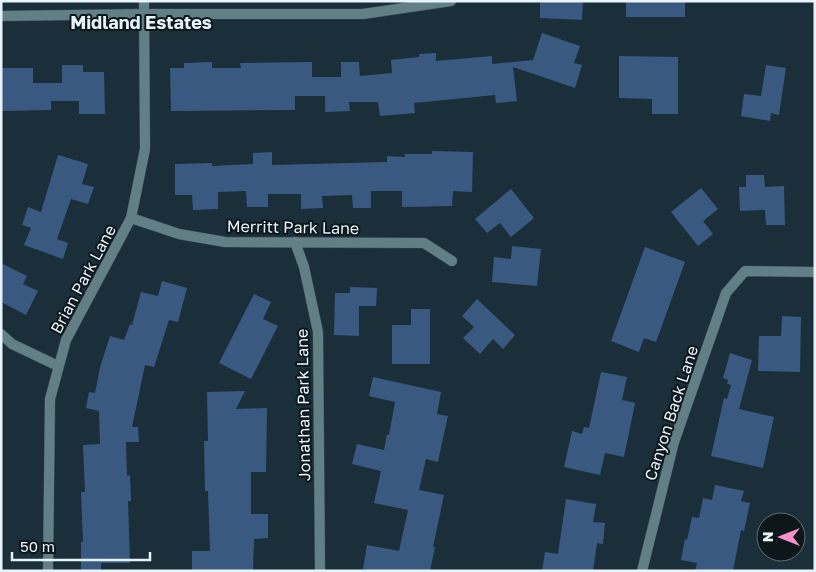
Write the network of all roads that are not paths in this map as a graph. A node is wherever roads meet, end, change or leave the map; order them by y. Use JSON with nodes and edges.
{"nodes":[{"id":1,"x":144,"y":1,"type":"edge"},
{"id":2,"x":451,"y":1,"type":"edge"},
{"id":3,"x":144,"y":14,"type":"junction"},
{"id":4,"x":1,"y":16,"type":"edge"},
{"id":5,"x":131,"y":218,"type":"junction"},
{"id":6,"x":295,"y":242,"type":"junction"},
{"id":7,"x":452,"y":261,"type":"dead end"},
{"id":8,"x":815,"y":272,"type":"edge"},
{"id":9,"x":1,"y":334,"type":"edge"},
{"id":10,"x":58,"y":366,"type":"junction"},
{"id":11,"x":48,"y":571,"type":"edge"},
{"id":12,"x":320,"y":571,"type":"edge"},
{"id":13,"x":642,"y":571,"type":"edge"}],
"edges":[{"from":1,"to":3,"type":"street","name":"Brian Park Lane"},
{"from":2,"to":3,"type":"street"},
{"from":3,"to":4,"type":"street"},
{"from":3,"to":5,"type":"street","name":"Brian Park Lane"},
{"from":5,"to":6,"type":"street","name":"Merritt Park Lane"},
{"from":5,"to":10,"type":"street","name":"Brian Park Lane"},
{"from":6,"to":7,"type":"street","name":"Merritt Park Lane"},
{"from":6,"to":12,"type":"street","name":"Jonathan Park Lane"},
{"from":8,"to":13,"type":"street","name":"Canyon Back Lane"},
{"from":9,"to":10,"type":"street"},
{"from":10,"to":11,"type":"street","name":"Brian Park Lane"}]}
